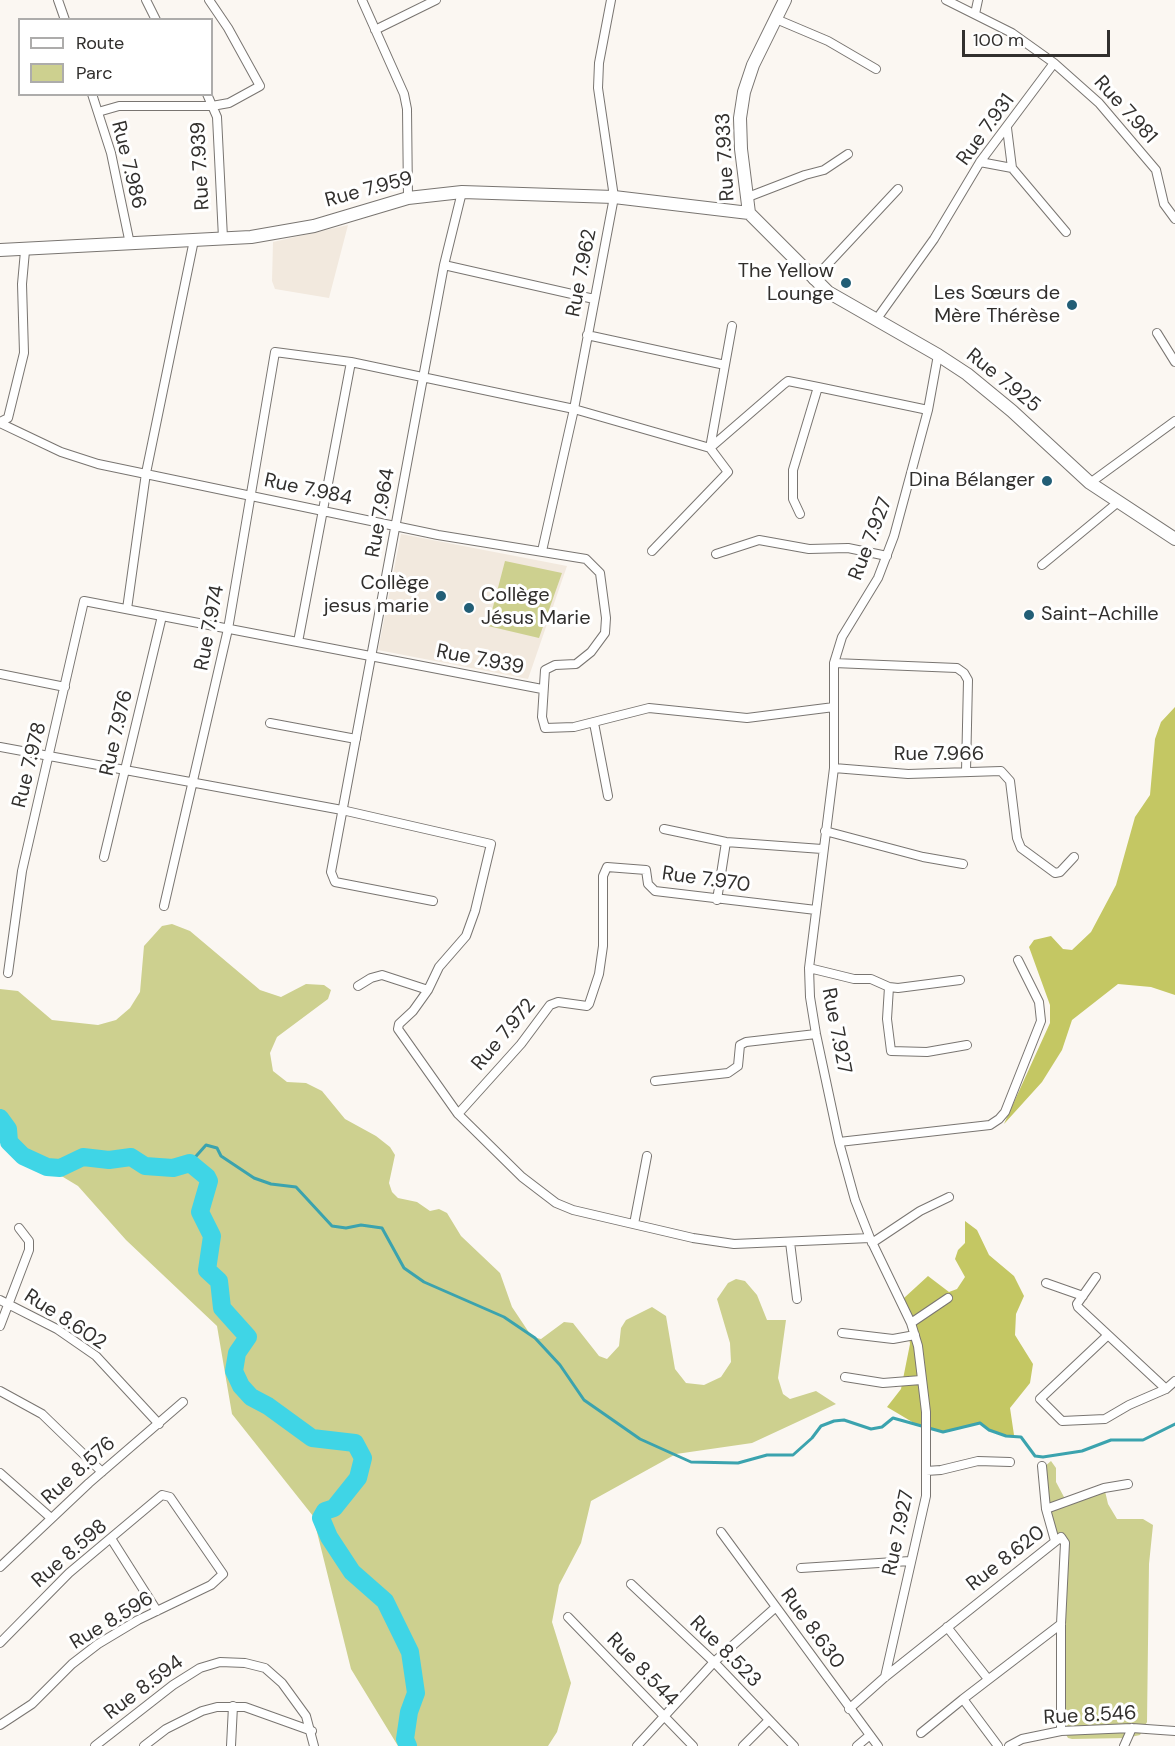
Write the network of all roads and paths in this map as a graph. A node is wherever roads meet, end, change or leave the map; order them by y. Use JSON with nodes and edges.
{"nodes":[{"id":1,"x":58,"y":0,"type":"edge"},
{"id":2,"x":146,"y":0,"type":"edge"},
{"id":3,"x":209,"y":0,"type":"edge"},
{"id":4,"x":362,"y":0,"type":"edge"},
{"id":5,"x":436,"y":0,"type":"edge"},
{"id":6,"x":611,"y":0,"type":"edge"},
{"id":7,"x":785,"y":0,"type":"edge"},
{"id":8,"x":946,"y":0,"type":"edge"},
{"id":9,"x":978,"y":0,"type":"edge"},
{"id":10,"x":975,"y":14,"type":"junction"},
{"id":11,"x":64,"y":18,"type":"edge"},
{"id":12,"x":155,"y":18,"type":"edge"},
{"id":13,"x":776,"y":19,"type":"junction"},
{"id":14,"x":375,"y":30,"type":"junction"},
{"id":15,"x":1054,"y":63,"type":"junction"},
{"id":16,"x":876,"y":69,"type":"dead end"},
{"id":17,"x":93,"y":96,"type":"edge"},
{"id":18,"x":208,"y":96,"type":"edge"},
{"id":19,"x":212,"y":106,"type":"junction"},
{"id":20,"x":98,"y":112,"type":"junction"},
{"id":21,"x":1007,"y":128,"type":"junction"},
{"id":22,"x":848,"y":154,"type":"dead end"},
{"id":23,"x":980,"y":162,"type":"junction"},
{"id":24,"x":1012,"y":168,"type":"junction"},
{"id":25,"x":898,"y":189,"type":"dead end"},
{"id":26,"x":462,"y":192,"type":"junction"},
{"id":27,"x":614,"y":197,"type":"junction"},
{"id":28,"x":408,"y":198,"type":"junction"},
{"id":29,"x":748,"y":198,"type":"junction"},
{"id":30,"x":749,"y":213,"type":"junction"},
{"id":31,"x":1175,"y":219,"type":"edge"},
{"id":32,"x":1066,"y":232,"type":"dead end"},
{"id":33,"x":223,"y":238,"type":"junction"},
{"id":34,"x":194,"y":240,"type":"junction"},
{"id":35,"x":130,"y":243,"type":"junction"},
{"id":36,"x":0,"y":250,"type":"edge"},
{"id":37,"x":26,"y":251,"type":"junction"},
{"id":38,"x":444,"y":265,"type":"junction"},
{"id":39,"x":813,"y":280,"type":"junction"},
{"id":40,"x":594,"y":299,"type":"junction"},
{"id":41,"x":876,"y":320,"type":"junction"},
{"id":42,"x":732,"y":326,"type":"dead end"},
{"id":43,"x":1157,"y":333,"type":"dead end"},
{"id":44,"x":587,"y":335,"type":"junction"},
{"id":45,"x":938,"y":355,"type":"junction"},
{"id":46,"x":351,"y":362,"type":"junction"},
{"id":47,"x":1175,"y":362,"type":"edge"},
{"id":48,"x":725,"y":364,"type":"junction"},
{"id":49,"x":423,"y":376,"type":"junction"},
{"id":50,"x":818,"y":387,"type":"junction"},
{"id":51,"x":574,"y":409,"type":"junction"},
{"id":52,"x":928,"y":411,"type":"junction"},
{"id":53,"x":1175,"y":421,"type":"edge"},
{"id":54,"x":0,"y":423,"type":"edge"},
{"id":55,"x":710,"y":448,"type":"junction"},
{"id":56,"x":146,"y":473,"type":"junction"},
{"id":57,"x":1090,"y":483,"type":"junction"},
{"id":58,"x":250,"y":494,"type":"junction"},
{"id":59,"x":1117,"y":503,"type":"junction"},
{"id":60,"x":324,"y":510,"type":"junction"},
{"id":61,"x":800,"y":514,"type":"dead end"},
{"id":62,"x":396,"y":526,"type":"junction"},
{"id":63,"x":1173,"y":535,"type":"edge"},
{"id":64,"x":652,"y":550,"type":"dead end"},
{"id":65,"x":542,"y":551,"type":"junction"},
{"id":66,"x":716,"y":554,"type":"dead end"},
{"id":67,"x":886,"y":556,"type":"junction"},
{"id":68,"x":1042,"y":565,"type":"dead end"},
{"id":69,"x":84,"y":601,"type":"joint"},
{"id":70,"x":127,"y":609,"type":"junction"},
{"id":71,"x":162,"y":616,"type":"junction"},
{"id":72,"x":228,"y":629,"type":"junction"},
{"id":73,"x":298,"y":642,"type":"junction"},
{"id":74,"x":372,"y":656,"type":"junction"},
{"id":75,"x":834,"y":663,"type":"junction"},
{"id":76,"x":0,"y":674,"type":"edge"},
{"id":77,"x":65,"y":687,"type":"junction"},
{"id":78,"x":542,"y":689,"type":"junction"},
{"id":79,"x":834,"y":706,"type":"junction"},
{"id":80,"x":270,"y":723,"type":"dead end"},
{"id":81,"x":594,"y":723,"type":"junction"},
{"id":82,"x":356,"y":739,"type":"junction"},
{"id":83,"x":0,"y":747,"type":"edge"},
{"id":84,"x":50,"y":756,"type":"junction"},
{"id":85,"x":834,"y":768,"type":"junction"},
{"id":86,"x":125,"y":770,"type":"junction"},
{"id":87,"x":966,"y":771,"type":"junction"},
{"id":88,"x":192,"y":782,"type":"junction"},
{"id":89,"x":608,"y":796,"type":"dead end"},
{"id":90,"x":342,"y":810,"type":"junction"},
{"id":91,"x":664,"y":829,"type":"dead end"},
{"id":92,"x":825,"y":831,"type":"junction"},
{"id":93,"x":726,"y":842,"type":"junction"},
{"id":94,"x":822,"y":849,"type":"junction"},
{"id":95,"x":1074,"y":857,"type":"dead end"},
{"id":96,"x":104,"y":858,"type":"dead end"},
{"id":97,"x":963,"y":864,"type":"dead end"},
{"id":98,"x":607,"y":867,"type":"joint"},
{"id":99,"x":717,"y":900,"type":"junction"},
{"id":100,"x":433,"y":901,"type":"dead end"},
{"id":101,"x":164,"y":906,"type":"dead end"},
{"id":102,"x":816,"y":910,"type":"junction"},
{"id":103,"x":1018,"y":960,"type":"dead end"},
{"id":104,"x":809,"y":968,"type":"junction"},
{"id":105,"x":9,"y":974,"type":"dead end"},
{"id":106,"x":960,"y":980,"type":"dead end"},
{"id":107,"x":358,"y":986,"type":"dead end"},
{"id":108,"x":889,"y":987,"type":"junction"},
{"id":109,"x":428,"y":990,"type":"junction"},
{"id":110,"x":816,"y":1034,"type":"junction"},
{"id":111,"x":967,"y":1045,"type":"dead end"},
{"id":112,"x":655,"y":1081,"type":"dead end"},
{"id":113,"x":458,"y":1114,"type":"junction"},
{"id":114,"x":839,"y":1142,"type":"junction"},
{"id":115,"x":647,"y":1156,"type":"dead end"},
{"id":116,"x":949,"y":1197,"type":"dead end"},
{"id":117,"x":634,"y":1224,"type":"junction"},
{"id":118,"x":19,"y":1228,"type":"dead end"},
{"id":119,"x":871,"y":1240,"type":"junction"},
{"id":120,"x":790,"y":1242,"type":"junction"},
{"id":121,"x":1096,"y":1277,"type":"dead end"},
{"id":122,"x":1046,"y":1283,"type":"dead end"},
{"id":123,"x":1083,"y":1296,"type":"junction"},
{"id":124,"x":948,"y":1298,"type":"dead end"},
{"id":125,"x":797,"y":1299,"type":"dead end"},
{"id":126,"x":4,"y":1301,"type":"edge"},
{"id":127,"x":912,"y":1323,"type":"junction"},
{"id":128,"x":0,"y":1326,"type":"edge"},
{"id":129,"x":842,"y":1333,"type":"dead end"},
{"id":130,"x":915,"y":1335,"type":"junction"},
{"id":131,"x":1108,"y":1335,"type":"junction"},
{"id":132,"x":845,"y":1377,"type":"dead end"},
{"id":133,"x":921,"y":1380,"type":"junction"},
{"id":134,"x":1172,"y":1386,"type":"edge"},
{"id":135,"x":0,"y":1391,"type":"edge"},
{"id":136,"x":183,"y":1402,"type":"dead end"},
{"id":137,"x":159,"y":1424,"type":"junction"},
{"id":138,"x":1010,"y":1462,"type":"dead end"},
{"id":139,"x":1042,"y":1466,"type":"dead end"},
{"id":140,"x":926,"y":1471,"type":"junction"},
{"id":141,"x":102,"y":1472,"type":"junction"},
{"id":142,"x":0,"y":1473,"type":"edge"},
{"id":143,"x":1128,"y":1484,"type":"dead end"},
{"id":144,"x":1046,"y":1509,"type":"junction"},
{"id":145,"x":51,"y":1518,"type":"junction"},
{"id":146,"x":721,"y":1532,"type":"dead end"},
{"id":147,"x":112,"y":1539,"type":"junction"},
{"id":148,"x":1055,"y":1541,"type":"junction"},
{"id":149,"x":910,"y":1561,"type":"junction"},
{"id":150,"x":0,"y":1568,"type":"edge"},
{"id":151,"x":801,"y":1568,"type":"dead end"},
{"id":152,"x":221,"y":1578,"type":"joint"},
{"id":153,"x":631,"y":1584,"type":"dead end"},
{"id":154,"x":776,"y":1607,"type":"junction"},
{"id":155,"x":157,"y":1611,"type":"junction"},
{"id":156,"x":568,"y":1617,"type":"dead end"},
{"id":157,"x":1061,"y":1624,"type":"junction"},
{"id":158,"x":947,"y":1627,"type":"junction"},
{"id":159,"x":0,"y":1643,"type":"edge"},
{"id":160,"x":714,"y":1662,"type":"junction"},
{"id":161,"x":885,"y":1677,"type":"junction"},
{"id":162,"x":988,"y":1679,"type":"junction"},
{"id":163,"x":963,"y":1699,"type":"junction"},
{"id":164,"x":233,"y":1706,"type":"junction"},
{"id":165,"x":849,"y":1708,"type":"junction"},
{"id":166,"x":663,"y":1715,"type":"junction"},
{"id":167,"x":769,"y":1720,"type":"junction"},
{"id":168,"x":0,"y":1725,"type":"edge"},
{"id":169,"x":1132,"y":1728,"type":"junction"},
{"id":170,"x":312,"y":1731,"type":"junction"},
{"id":171,"x":1061,"y":1731,"type":"junction"},
{"id":172,"x":1175,"y":1731,"type":"edge"},
{"id":173,"x":921,"y":1733,"type":"dead end"},
{"id":174,"x":870,"y":1735,"type":"junction"},
{"id":175,"x":95,"y":1746,"type":"edge"},
{"id":176,"x":144,"y":1746,"type":"edge"},
{"id":177,"x":231,"y":1746,"type":"edge"},
{"id":178,"x":315,"y":1746,"type":"edge"},
{"id":179,"x":637,"y":1746,"type":"edge"},
{"id":180,"x":693,"y":1746,"type":"edge"},
{"id":181,"x":743,"y":1746,"type":"edge"},
{"id":182,"x":794,"y":1746,"type":"edge"},
{"id":183,"x":857,"y":1746,"type":"edge"},
{"id":184,"x":878,"y":1746,"type":"edge"},
{"id":185,"x":998,"y":1746,"type":"edge"},
{"id":186,"x":1009,"y":1746,"type":"edge"},
{"id":187,"x":1124,"y":1746,"type":"edge"}],
"edges":[{"from":1,"to":11,"type":"street"},
{"from":2,"to":12,"type":"street"},
{"from":3,"to":19,"type":"street"},
{"from":4,"to":14,"type":"street"},
{"from":5,"to":14,"type":"street"},
{"from":6,"to":27,"type":"street","name":"Rue 7.962"},
{"from":7,"to":13,"type":"street","name":"Rue 7.933"},
{"from":8,"to":10,"type":"street"},
{"from":9,"to":10,"type":"street"},
{"from":10,"to":15,"type":"street"},
{"from":13,"to":16,"type":"street"},
{"from":13,"to":29,"type":"street","name":"Rue 7.933"},
{"from":14,"to":28,"type":"street"},
{"from":15,"to":21,"type":"street","name":"Rue 7.931"},
{"from":15,"to":31,"type":"street","name":"Rue 7.981"},
{"from":17,"to":20,"type":"street","name":"Rue 7.986"},
{"from":18,"to":19,"type":"street","name":"Rue 7.939"},
{"from":19,"to":20,"type":"street"},
{"from":19,"to":33,"type":"street","name":"Rue 7.939"},
{"from":20,"to":35,"type":"street","name":"Rue 7.986"},
{"from":21,"to":23,"type":"street","name":"Rue 7.931"},
{"from":21,"to":24,"type":"street"},
{"from":22,"to":29,"type":"street"},
{"from":23,"to":24,"type":"street"},
{"from":23,"to":41,"type":"street","name":"Rue 7.931"},
{"from":24,"to":32,"type":"street"},
{"from":25,"to":39,"type":"street"},
{"from":26,"to":27,"type":"street","name":"Rue 7.959"},
{"from":26,"to":28,"type":"street","name":"Rue 7.959"},
{"from":26,"to":38,"type":"street","name":"Rue 7.964"},
{"from":27,"to":30,"type":"street","name":"Rue 7.959"},
{"from":27,"to":40,"type":"street","name":"Rue 7.962"},
{"from":28,"to":33,"type":"street","name":"Rue 7.959"},
{"from":29,"to":30,"type":"street","name":"Rue 7.933"},
{"from":30,"to":39,"type":"street","name":"Rue 7.925"},
{"from":33,"to":34,"type":"street","name":"Rue 7.959"},
{"from":34,"to":35,"type":"street","name":"Rue 7.959"},
{"from":34,"to":56,"type":"street"},
{"from":35,"to":37,"type":"street","name":"Rue 7.959"},
{"from":36,"to":37,"type":"street","name":"Rue 7.959"},
{"from":37,"to":54,"type":"street"},
{"from":38,"to":40,"type":"street"},
{"from":38,"to":49,"type":"street","name":"Rue 7.964"},
{"from":39,"to":41,"type":"street","name":"Rue 7.925"},
{"from":40,"to":44,"type":"street","name":"Rue 7.962"},
{"from":41,"to":45,"type":"street","name":"Rue 7.925"},
{"from":42,"to":48,"type":"street"},
{"from":43,"to":47,"type":"street"},
{"from":44,"to":48,"type":"street"},
{"from":44,"to":51,"type":"street","name":"Rue 7.962"},
{"from":45,"to":52,"type":"street","name":"Rue 7.927"},
{"from":45,"to":57,"type":"street","name":"Rue 7.925"},
{"from":46,"to":49,"type":"street"},
{"from":46,"to":58,"type":"street","name":"Rue 7.974"},
{"from":46,"to":60,"type":"street"},
{"from":48,"to":55,"type":"street"},
{"from":49,"to":51,"type":"street"},
{"from":49,"to":62,"type":"street","name":"Rue 7.964"},
{"from":50,"to":52,"type":"street"},
{"from":50,"to":55,"type":"street"},
{"from":50,"to":61,"type":"street"},
{"from":51,"to":55,"type":"street"},
{"from":51,"to":65,"type":"street","name":"Rue 7.962"},
{"from":52,"to":67,"type":"street","name":"Rue 7.927"},
{"from":53,"to":57,"type":"street"},
{"from":54,"to":56,"type":"street","name":"Rue 7.984"},
{"from":55,"to":64,"type":"street"},
{"from":56,"to":58,"type":"street","name":"Rue 7.984"},
{"from":56,"to":70,"type":"street"},
{"from":57,"to":59,"type":"street","name":"Rue 7.925"},
{"from":58,"to":60,"type":"street","name":"Rue 7.984"},
{"from":58,"to":72,"type":"street","name":"Rue 7.974"},
{"from":59,"to":63,"type":"street","name":"Rue 7.925"},
{"from":59,"to":68,"type":"street"},
{"from":60,"to":62,"type":"street","name":"Rue 7.984"},
{"from":60,"to":73,"type":"street"},
{"from":62,"to":65,"type":"street","name":"Rue 7.984"},
{"from":62,"to":74,"type":"street","name":"Rue 7.964"},
{"from":65,"to":78,"type":"street","name":"Rue 7.984"},
{"from":66,"to":67,"type":"street"},
{"from":67,"to":75,"type":"street","name":"Rue 7.927"},
{"from":69,"to":70,"type":"street","name":"Rue 7.939"},
{"from":69,"to":77,"type":"street","name":"Rue 7.978"},
{"from":70,"to":71,"type":"street","name":"Rue 7.939"},
{"from":71,"to":72,"type":"street","name":"Rue 7.939"},
{"from":71,"to":86,"type":"street","name":"Rue 7.976"},
{"from":72,"to":73,"type":"street","name":"Rue 7.939"},
{"from":72,"to":88,"type":"street","name":"Rue 7.974"},
{"from":73,"to":74,"type":"street","name":"Rue 7.939"},
{"from":74,"to":78,"type":"street","name":"Rue 7.939"},
{"from":74,"to":82,"type":"street","name":"Rue 7.964"},
{"from":75,"to":79,"type":"street","name":"Rue 7.927"},
{"from":75,"to":87,"type":"street"},
{"from":76,"to":77,"type":"street"},
{"from":77,"to":84,"type":"street","name":"Rue 7.978"},
{"from":78,"to":81,"type":"street","name":"Rue 7.939"},
{"from":79,"to":81,"type":"street","name":"Rue 7.939"},
{"from":79,"to":85,"type":"street","name":"Rue 7.927"},
{"from":80,"to":82,"type":"street"},
{"from":81,"to":89,"type":"street"},
{"from":82,"to":90,"type":"street","name":"Rue 7.964"},
{"from":83,"to":84,"type":"street"},
{"from":84,"to":86,"type":"street"},
{"from":84,"to":105,"type":"street","name":"Rue 7.978"},
{"from":85,"to":87,"type":"street","name":"Rue 7.966"},
{"from":85,"to":92,"type":"street","name":"Rue 7.927"},
{"from":86,"to":88,"type":"street"},
{"from":86,"to":96,"type":"street","name":"Rue 7.976"},
{"from":87,"to":95,"type":"street","name":"Rue 7.966"},
{"from":88,"to":90,"type":"street"},
{"from":88,"to":101,"type":"street","name":"Rue 7.974"},
{"from":90,"to":100,"type":"street","name":"Rue 7.964"},
{"from":90,"to":109,"type":"street"},
{"from":91,"to":93,"type":"street"},
{"from":92,"to":94,"type":"street","name":"Rue 7.927"},
{"from":92,"to":97,"type":"street"},
{"from":93,"to":94,"type":"street"},
{"from":93,"to":99,"type":"street"},
{"from":94,"to":102,"type":"street","name":"Rue 7.927"},
{"from":98,"to":99,"type":"street","name":"Rue 7.970"},
{"from":98,"to":113,"type":"street","name":"Rue 7.972"},
{"from":99,"to":102,"type":"street","name":"Rue 7.970"},
{"from":102,"to":104,"type":"street","name":"Rue 7.927"},
{"from":103,"to":114,"type":"street"},
{"from":104,"to":108,"type":"street"},
{"from":104,"to":110,"type":"street","name":"Rue 7.927"},
{"from":106,"to":108,"type":"street"},
{"from":107,"to":109,"type":"street"},
{"from":108,"to":111,"type":"street"},
{"from":109,"to":113,"type":"street"},
{"from":110,"to":112,"type":"street"},
{"from":110,"to":114,"type":"street","name":"Rue 7.927"},
{"from":113,"to":117,"type":"street"},
{"from":114,"to":119,"type":"street","name":"Rue 7.927"},
{"from":115,"to":117,"type":"street"},
{"from":116,"to":119,"type":"street"},
{"from":117,"to":120,"type":"street"},
{"from":118,"to":126,"type":"street"},
{"from":119,"to":120,"type":"street"},
{"from":119,"to":127,"type":"street","name":"Rue 7.927"},
{"from":120,"to":125,"type":"street"},
{"from":121,"to":123,"type":"street"},
{"from":122,"to":123,"type":"street"},
{"from":123,"to":131,"type":"street"},
{"from":124,"to":127,"type":"street"},
{"from":126,"to":128,"type":"street"},
{"from":126,"to":137,"type":"street","name":"Rue 8.602"},
{"from":127,"to":130,"type":"street","name":"Rue 7.927"},
{"from":129,"to":130,"type":"street"},
{"from":130,"to":133,"type":"street","name":"Rue 7.927"},
{"from":131,"to":134,"type":"street"},
{"from":131,"to":134,"type":"street"},
{"from":132,"to":133,"type":"street"},
{"from":133,"to":140,"type":"street","name":"Rue 7.927"},
{"from":135,"to":141,"type":"street"},
{"from":136,"to":137,"type":"street","name":"Rue 8.576"},
{"from":137,"to":141,"type":"street","name":"Rue 8.576"},
{"from":138,"to":140,"type":"street"},
{"from":139,"to":144,"type":"street"},
{"from":140,"to":149,"type":"street","name":"Rue 7.927"},
{"from":141,"to":145,"type":"street","name":"Rue 8.576"},
{"from":142,"to":145,"type":"street"},
{"from":143,"to":144,"type":"street"},
{"from":144,"to":148,"type":"street"},
{"from":145,"to":150,"type":"street","name":"Rue 8.576"},
{"from":146,"to":154,"type":"street","name":"Rue 8.630"},
{"from":147,"to":152,"type":"street","name":"Rue 8.598"},
{"from":147,"to":155,"type":"street"},
{"from":147,"to":159,"type":"street","name":"Rue 8.598"},
{"from":148,"to":157,"type":"street","name":"Rue 8.620"},
{"from":148,"to":158,"type":"street","name":"Rue 8.620"},
{"from":149,"to":151,"type":"street"},
{"from":149,"to":161,"type":"street","name":"Rue 7.927"},
{"from":152,"to":155,"type":"street","name":"Rue 8.596"},
{"from":153,"to":160,"type":"street","name":"Rue 8.523"},
{"from":154,"to":160,"type":"street"},
{"from":154,"to":165,"type":"street","name":"Rue 8.630"},
{"from":155,"to":168,"type":"street","name":"Rue 8.596"},
{"from":156,"to":166,"type":"street","name":"Rue 8.544"},
{"from":157,"to":162,"type":"street"},
{"from":157,"to":171,"type":"street","name":"Rue 8.620"},
{"from":158,"to":161,"type":"street","name":"Rue 8.620"},
{"from":158,"to":162,"type":"street"},
{"from":160,"to":166,"type":"street"},
{"from":160,"to":167,"type":"street","name":"Rue 8.523"},
{"from":161,"to":165,"type":"street","name":"Rue 8.620"},
{"from":162,"to":163,"type":"street"},
{"from":163,"to":173,"type":"street"},
{"from":163,"to":185,"type":"street"},
{"from":164,"to":170,"type":"street"},
{"from":164,"to":176,"type":"street"},
{"from":164,"to":177,"type":"street"},
{"from":165,"to":174,"type":"street","name":"Rue 8.630"},
{"from":166,"to":179,"type":"street"},
{"from":166,"to":180,"type":"street","name":"Rue 8.544"},
{"from":167,"to":181,"type":"street"},
{"from":167,"to":182,"type":"street","name":"Rue 8.523"},
{"from":169,"to":171,"type":"street","name":"Rue 8.546"},
{"from":169,"to":172,"type":"street","name":"Rue 8.546"},
{"from":169,"to":187,"type":"street"},
{"from":170,"to":175,"type":"street","name":"Rue 8.594"},
{"from":170,"to":178,"type":"street","name":"Rue 8.594"},
{"from":171,"to":186,"type":"street","name":"Rue 8.546"},
{"from":174,"to":183,"type":"street"},
{"from":174,"to":184,"type":"street","name":"Rue 8.630"}]}
